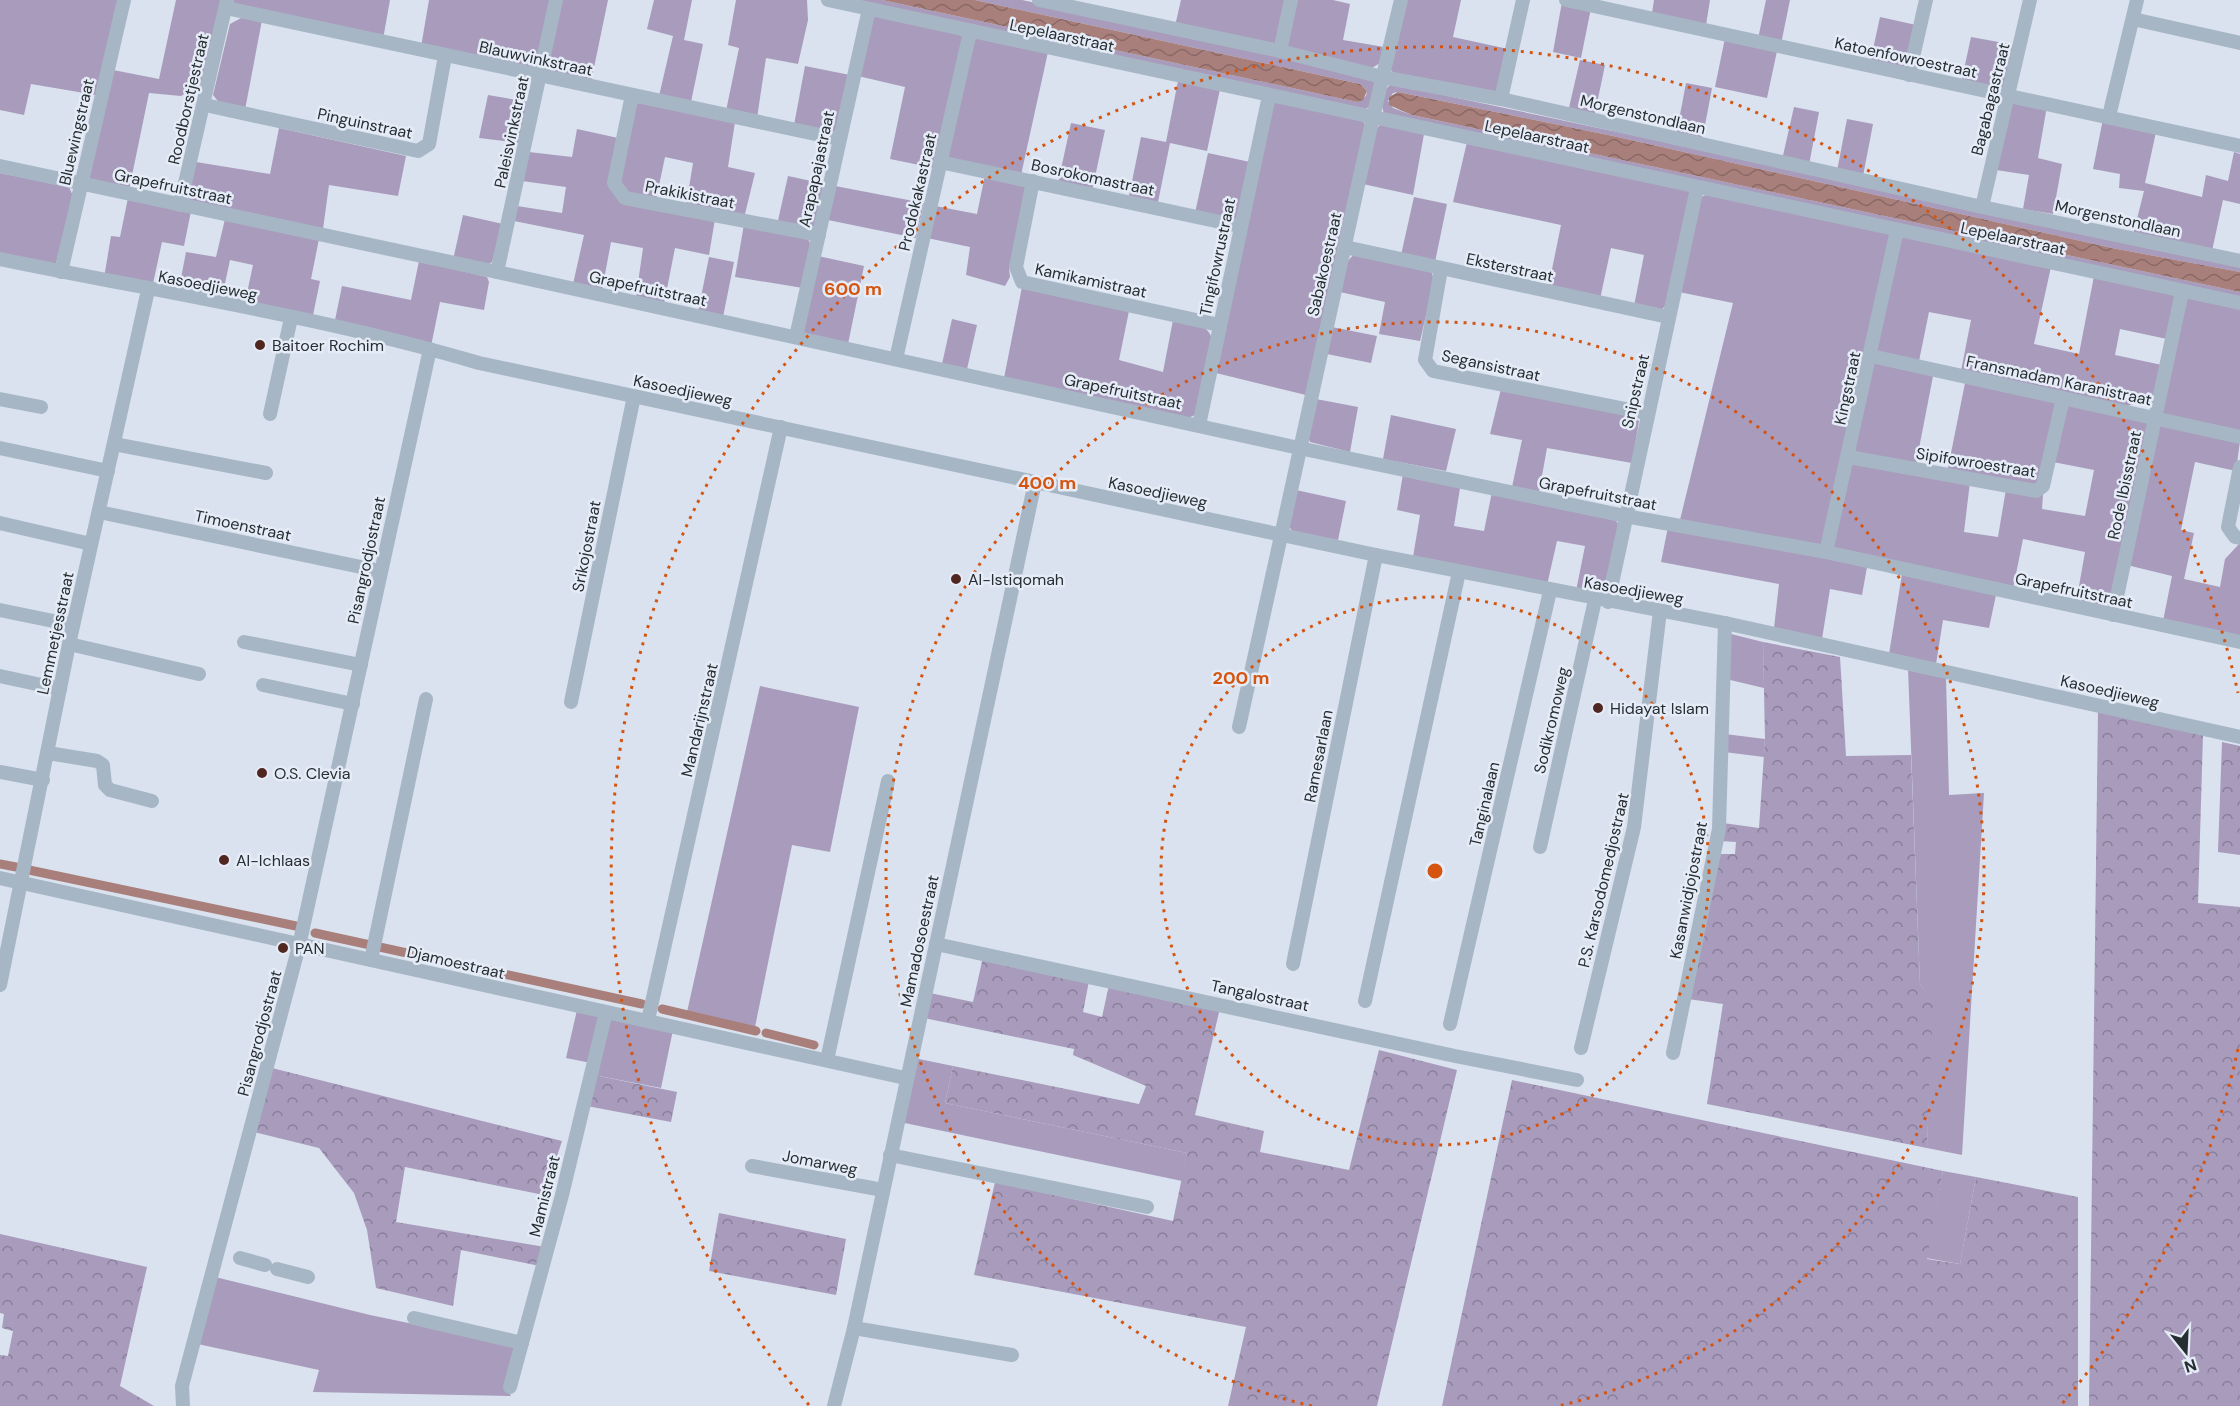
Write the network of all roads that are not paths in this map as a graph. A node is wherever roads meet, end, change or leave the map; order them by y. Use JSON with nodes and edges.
{"nodes":[{"id":1,"x":124,"y":0,"type":"edge"},
{"id":2,"x":556,"y":0,"type":"edge"},
{"id":3,"x":828,"y":0,"type":"edge"},
{"id":4,"x":1039,"y":0,"type":"edge"},
{"id":5,"x":1292,"y":0,"type":"edge"},
{"id":6,"x":1401,"y":0,"type":"edge"},
{"id":7,"x":1523,"y":0,"type":"edge"},
{"id":8,"x":1566,"y":0,"type":"edge"},
{"id":9,"x":1926,"y":0,"type":"edge"},
{"id":10,"x":2030,"y":0,"type":"edge"},
{"id":11,"x":2137,"y":0,"type":"edge"},
{"id":12,"x":226,"y":4,"type":"edge"},
{"id":13,"x":869,"y":9,"type":"junction"},
{"id":14,"x":2133,"y":20,"type":"junction"},
{"id":15,"x":970,"y":32,"type":"junction"},
{"id":16,"x":2240,"y":43,"type":"edge"},
{"id":17,"x":1280,"y":51,"type":"junction"},
{"id":18,"x":445,"y":56,"type":"junction"},
{"id":19,"x":540,"y":75,"type":"junction"},
{"id":20,"x":1909,"y":75,"type":"junction"},
{"id":21,"x":1382,"y":77,"type":"junction"},
{"id":22,"x":632,"y":95,"type":"junction"},
{"id":23,"x":2009,"y":95,"type":"junction"},
{"id":24,"x":1269,"y":96,"type":"junction"},
{"id":25,"x":1501,"y":99,"type":"junction"},
{"id":26,"x":205,"y":105,"type":"junction"},
{"id":27,"x":2109,"y":116,"type":"junction"},
{"id":28,"x":1373,"y":117,"type":"junction"},
{"id":29,"x":839,"y":139,"type":"junction"},
{"id":30,"x":2240,"y":146,"type":"edge"},
{"id":31,"x":940,"y":162,"type":"junction"},
{"id":32,"x":0,"y":166,"type":"edge"},
{"id":33,"x":1034,"y":181,"type":"junction"},
{"id":34,"x":81,"y":183,"type":"junction"},
{"id":35,"x":1697,"y":188,"type":"junction"},
{"id":36,"x":180,"y":205,"type":"junction"},
{"id":37,"x":1982,"y":207,"type":"junction"},
{"id":38,"x":1239,"y":225,"type":"junction"},
{"id":39,"x":1897,"y":230,"type":"junction"},
{"id":40,"x":819,"y":235,"type":"junction"},
{"id":41,"x":1345,"y":247,"type":"junction"},
{"id":42,"x":0,"y":260,"type":"edge"},
{"id":43,"x":2240,"y":261,"type":"edge"},
{"id":44,"x":1441,"y":269,"type":"junction"},
{"id":45,"x":61,"y":272,"type":"junction"},
{"id":46,"x":497,"y":272,"type":"junction"},
{"id":47,"x":148,"y":290,"type":"junction"},
{"id":48,"x":2182,"y":292,"type":"junction"},
{"id":49,"x":2240,"y":303,"type":"edge"},
{"id":50,"x":1668,"y":317,"type":"junction"},
{"id":51,"x":291,"y":318,"type":"junction"},
{"id":52,"x":1219,"y":325,"type":"junction"},
{"id":53,"x":795,"y":337,"type":"junction"},
{"id":54,"x":430,"y":349,"type":"junction"},
{"id":55,"x":1871,"y":356,"type":"junction"},
{"id":56,"x":896,"y":359,"type":"junction"},
{"id":57,"x":634,"y":396,"type":"junction"},
{"id":58,"x":2063,"y":398,"type":"junction"},
{"id":59,"x":0,"y":399,"type":"edge"},
{"id":60,"x":41,"y":407,"type":"dead end"},
{"id":61,"x":1647,"y":413,"type":"junction"},
{"id":62,"x":270,"y":414,"type":"dead end"},
{"id":63,"x":2156,"y":417,"type":"junction"},
{"id":64,"x":1199,"y":425,"type":"junction"},
{"id":65,"x":781,"y":427,"type":"junction"},
{"id":66,"x":2240,"y":436,"type":"edge"},
{"id":67,"x":114,"y":444,"type":"junction"},
{"id":68,"x":0,"y":448,"type":"edge"},
{"id":69,"x":1299,"y":448,"type":"junction"},
{"id":70,"x":1849,"y":457,"type":"junction"},
{"id":71,"x":2240,"y":467,"type":"edge"},
{"id":72,"x":108,"y":471,"type":"junction"},
{"id":73,"x":266,"y":473,"type":"dead end"},
{"id":74,"x":1035,"y":482,"type":"junction"},
{"id":75,"x":99,"y":512,"type":"junction"},
{"id":76,"x":1625,"y":516,"type":"junction"},
{"id":77,"x":0,"y":523,"type":"edge"},
{"id":78,"x":1280,"y":535,"type":"junction"},
{"id":79,"x":2240,"y":538,"type":"edge"},
{"id":80,"x":92,"y":544,"type":"junction"},
{"id":81,"x":1826,"y":552,"type":"junction"},
{"id":82,"x":1376,"y":555,"type":"junction"},
{"id":83,"x":380,"y":571,"type":"junction"},
{"id":84,"x":1459,"y":572,"type":"junction"},
{"id":85,"x":1551,"y":591,"type":"junction"},
{"id":86,"x":1601,"y":601,"type":"junction"},
{"id":87,"x":0,"y":610,"type":"edge"},
{"id":88,"x":1660,"y":611,"type":"junction"},
{"id":89,"x":2113,"y":615,"type":"junction"},
{"id":90,"x":1725,"y":623,"type":"junction"},
{"id":91,"x":73,"y":625,"type":"junction"},
{"id":92,"x":244,"y":642,"type":"dead end"},
{"id":93,"x":2240,"y":642,"type":"edge"},
{"id":94,"x":69,"y":644,"type":"junction"},
{"id":95,"x":361,"y":665,"type":"junction"},
{"id":96,"x":198,"y":674,"type":"dead end"},
{"id":97,"x":0,"y":676,"type":"edge"},
{"id":98,"x":263,"y":685,"type":"dead end"},
{"id":99,"x":60,"y":689,"type":"junction"},
{"id":100,"x":426,"y":699,"type":"dead end"},
{"id":101,"x":571,"y":702,"type":"dead end"},
{"id":102,"x":353,"y":704,"type":"junction"},
{"id":103,"x":1239,"y":727,"type":"dead end"},
{"id":104,"x":2240,"y":737,"type":"edge"},
{"id":105,"x":48,"y":753,"type":"junction"},
{"id":106,"x":0,"y":772,"type":"edge"},
{"id":107,"x":43,"y":780,"type":"junction"},
{"id":108,"x":888,"y":781,"type":"dead end"},
{"id":109,"x":152,"y":801,"type":"dead end"},
{"id":110,"x":1540,"y":847,"type":"dead end"},
{"id":111,"x":0,"y":878,"type":"edge"},
{"id":112,"x":19,"y":882,"type":"junction"},
{"id":113,"x":936,"y":944,"type":"junction"},
{"id":114,"x":299,"y":946,"type":"junction"},
{"id":115,"x":372,"y":950,"type":"junction"},
{"id":116,"x":1293,"y":964,"type":"dead end"},
{"id":117,"x":0,"y":986,"type":"edge"},
{"id":118,"x":1365,"y":1001,"type":"dead end"},
{"id":119,"x":606,"y":1012,"type":"junction"},
{"id":120,"x":648,"y":1020,"type":"junction"},
{"id":121,"x":1450,"y":1024,"type":"dead end"},
{"id":122,"x":1581,"y":1048,"type":"dead end"},
{"id":123,"x":1673,"y":1053,"type":"dead end"},
{"id":124,"x":827,"y":1060,"type":"junction"},
{"id":125,"x":905,"y":1078,"type":"junction"},
{"id":126,"x":1577,"y":1080,"type":"dead end"},
{"id":127,"x":890,"y":1155,"type":"junction"},
{"id":128,"x":752,"y":1166,"type":"dead end"},
{"id":129,"x":883,"y":1190,"type":"junction"},
{"id":130,"x":1147,"y":1207,"type":"dead end"},
{"id":131,"x":229,"y":1255,"type":"junction"},
{"id":132,"x":308,"y":1277,"type":"dead end"},
{"id":133,"x":414,"y":1317,"type":"dead end"},
{"id":134,"x":854,"y":1328,"type":"junction"},
{"id":135,"x":522,"y":1343,"type":"junction"},
{"id":136,"x":1012,"y":1355,"type":"dead end"},
{"id":137,"x":510,"y":1387,"type":"dead end"},
{"id":138,"x":183,"y":1405,"type":"edge"},
{"id":139,"x":834,"y":1406,"type":"edge"}],
"edges":[{"from":1,"to":34,"type":"street","name":"Bluewingstraat"},
{"from":2,"to":19,"type":"street","name":"Paleisvinkstraat"},
{"from":3,"to":13,"type":"street","name":"Lepelaarstraat"},
{"from":4,"to":17,"type":"street","name":"Morgenstondlaan"},
{"from":5,"to":17,"type":"street"},
{"from":6,"to":21,"type":"street","name":"Sabakoestraat"},
{"from":7,"to":25,"type":"street"},
{"from":8,"to":20,"type":"street","name":"Katoenfowroestraat"},
{"from":9,"to":20,"type":"street"},
{"from":10,"to":23,"type":"street","name":"Bagabagastraat"},
{"from":11,"to":14,"type":"street"},
{"from":12,"to":18,"type":"street","name":"Blauwvinkstraat"},
{"from":12,"to":26,"type":"street","name":"Roodborstjestraat"},
{"from":13,"to":15,"type":"street","name":"Lepelaarstraat"},
{"from":13,"to":29,"type":"street","name":"Arapapajastraat"},
{"from":14,"to":16,"type":"street"},
{"from":14,"to":27,"type":"street"},
{"from":15,"to":24,"type":"street","name":"Lepelaarstraat"},
{"from":15,"to":31,"type":"street","name":"Prodokakastraat"},
{"from":17,"to":21,"type":"street","name":"Morgenstondlaan"},
{"from":18,"to":19,"type":"street","name":"Blauwvinkstraat"},
{"from":18,"to":26,"type":"street","name":"Pinguinstraat"},
{"from":19,"to":22,"type":"street","name":"Blauwvinkstraat"},
{"from":19,"to":46,"type":"street","name":"Paleisvinkstraat"},
{"from":20,"to":23,"type":"street","name":"Katoenfowroestraat"},
{"from":21,"to":25,"type":"street","name":"Morgenstondlaan"},
{"from":21,"to":28,"type":"street","name":"Sabakoestraat"},
{"from":22,"to":29,"type":"street","name":"Blauwvinkstraat"},
{"from":22,"to":40,"type":"street","name":"Prakikistraat"},
{"from":23,"to":27,"type":"street","name":"Katoenfowroestraat"},
{"from":23,"to":37,"type":"street","name":"Bagabagastraat"},
{"from":24,"to":28,"type":"street","name":"Lepelaarstraat"},
{"from":24,"to":38,"type":"street","name":"Tingifowrustraat"},
{"from":25,"to":37,"type":"street","name":"Morgenstondlaan"},
{"from":26,"to":36,"type":"street","name":"Roodborstjestraat"},
{"from":27,"to":30,"type":"street","name":"Katoenfowroestraat"},
{"from":28,"to":35,"type":"street","name":"Lepelaarstraat"},
{"from":28,"to":41,"type":"street","name":"Sabakoestraat"},
{"from":29,"to":40,"type":"street","name":"Arapapajastraat"},
{"from":31,"to":33,"type":"street","name":"Bosrokomastraat"},
{"from":31,"to":56,"type":"street","name":"Prodokakastraat"},
{"from":32,"to":34,"type":"street","name":"Grapefruitstraat"},
{"from":33,"to":38,"type":"street","name":"Bosrokomastraat"},
{"from":33,"to":52,"type":"street","name":"Kamikamistraat"},
{"from":34,"to":36,"type":"street","name":"Grapefruitstraat"},
{"from":34,"to":45,"type":"street","name":"Bluewingstraat"},
{"from":35,"to":39,"type":"street","name":"Lepelaarstraat"},
{"from":35,"to":50,"type":"street","name":"Snipstraat"},
{"from":36,"to":46,"type":"street","name":"Grapefruitstraat"},
{"from":37,"to":43,"type":"street","name":"Morgenstondlaan"},
{"from":38,"to":52,"type":"street","name":"Tingifowrustraat"},
{"from":39,"to":48,"type":"street","name":"Lepelaarstraat"},
{"from":39,"to":55,"type":"street","name":"Kingstraat"},
{"from":40,"to":53,"type":"street","name":"Arapapajastraat"},
{"from":41,"to":44,"type":"street","name":"Eksterstraat"},
{"from":41,"to":69,"type":"street","name":"Sabakoestraat"},
{"from":42,"to":45,"type":"street","name":"Kasoedjieweg"},
{"from":44,"to":50,"type":"street","name":"Eksterstraat"},
{"from":44,"to":61,"type":"street","name":"Segansistraat"},
{"from":45,"to":47,"type":"street","name":"Kasoedjieweg"},
{"from":46,"to":53,"type":"street","name":"Grapefruitstraat"},
{"from":47,"to":51,"type":"street","name":"Kasoedjieweg"},
{"from":47,"to":67,"type":"street","name":"Lemmetjesstraat"},
{"from":48,"to":49,"type":"street","name":"Lepelaarstraat"},
{"from":48,"to":63,"type":"street","name":"Rode Ibisstraat"},
{"from":50,"to":61,"type":"street","name":"Snipstraat"},
{"from":51,"to":54,"type":"street","name":"Kasoedjieweg"},
{"from":51,"to":62,"type":"street"},
{"from":52,"to":64,"type":"street","name":"Tingifowrustraat"},
{"from":53,"to":56,"type":"street","name":"Grapefruitstraat"},
{"from":54,"to":57,"type":"street","name":"Kasoedjieweg"},
{"from":54,"to":83,"type":"street","name":"Pisangrodjostraat"},
{"from":55,"to":58,"type":"street","name":"Fransmadam Karanistraat"},
{"from":55,"to":70,"type":"street","name":"Kingstraat"},
{"from":56,"to":64,"type":"street","name":"Grapefruitstraat"},
{"from":57,"to":65,"type":"street","name":"Kasoedjieweg"},
{"from":57,"to":101,"type":"street","name":"Srikojostraat"},
{"from":58,"to":63,"type":"street","name":"Fransmadam Karanistraat"},
{"from":58,"to":70,"type":"street","name":"Sipifowroestraat"},
{"from":59,"to":60,"type":"street"},
{"from":61,"to":76,"type":"street","name":"Snipstraat"},
{"from":63,"to":66,"type":"street","name":"Fransmadam Karanistraat"},
{"from":63,"to":89,"type":"street","name":"Rode Ibisstraat"},
{"from":64,"to":69,"type":"street","name":"Grapefruitstraat"},
{"from":65,"to":74,"type":"street","name":"Kasoedjieweg"},
{"from":65,"to":120,"type":"street","name":"Mandarijnstraat"},
{"from":67,"to":72,"type":"street","name":"Lemmetjesstraat"},
{"from":67,"to":73,"type":"street"},
{"from":68,"to":72,"type":"street"},
{"from":69,"to":76,"type":"street","name":"Grapefruitstraat"},
{"from":69,"to":78,"type":"street","name":"Sabakoestraat"},
{"from":70,"to":81,"type":"street","name":"Kingstraat"},
{"from":71,"to":79,"type":"street"},
{"from":72,"to":75,"type":"street","name":"Lemmetjesstraat"},
{"from":74,"to":78,"type":"street","name":"Kasoedjieweg"},
{"from":74,"to":113,"type":"street","name":"Mamadosoestraat"},
{"from":75,"to":80,"type":"street","name":"Lemmetjesstraat"},
{"from":75,"to":83,"type":"street","name":"Timoenstraat"},
{"from":76,"to":81,"type":"street","name":"Grapefruitstraat"},
{"from":76,"to":86,"type":"street","name":"Snipstraat"},
{"from":77,"to":80,"type":"street"},
{"from":78,"to":82,"type":"street","name":"Kasoedjieweg"},
{"from":78,"to":103,"type":"street","name":"Sabakoestraat"},
{"from":80,"to":91,"type":"street","name":"Lemmetjesstraat"},
{"from":81,"to":89,"type":"street","name":"Grapefruitstraat"},
{"from":82,"to":84,"type":"street","name":"Kasoedjieweg"},
{"from":82,"to":116,"type":"street","name":"Ramesarlaan"},
{"from":83,"to":95,"type":"street","name":"Pisangrodjostraat"},
{"from":84,"to":85,"type":"street","name":"Kasoedjieweg"},
{"from":84,"to":118,"type":"street"},
{"from":85,"to":86,"type":"street","name":"Kasoedjieweg"},
{"from":85,"to":121,"type":"street","name":"Tanginalaan"},
{"from":86,"to":88,"type":"street","name":"Kasoedjieweg"},
{"from":86,"to":110,"type":"street","name":"Sodikromoweg"},
{"from":87,"to":91,"type":"street"},
{"from":88,"to":90,"type":"street","name":"Kasoedjieweg"},
{"from":88,"to":122,"type":"street","name":"P.S. Karsodomedjostraat"},
{"from":89,"to":93,"type":"street","name":"Grapefruitstraat"},
{"from":90,"to":104,"type":"street","name":"Kasoedjieweg"},
{"from":90,"to":123,"type":"street","name":"Kasanwidjojostraat"},
{"from":91,"to":94,"type":"street","name":"Lemmetjesstraat"},
{"from":92,"to":95,"type":"street"},
{"from":94,"to":96,"type":"street"},
{"from":94,"to":99,"type":"street","name":"Lemmetjesstraat"},
{"from":95,"to":102,"type":"street","name":"Pisangrodjostraat"},
{"from":97,"to":99,"type":"street"},
{"from":98,"to":102,"type":"street"},
{"from":99,"to":105,"type":"street","name":"Lemmetjesstraat"},
{"from":100,"to":115,"type":"street"},
{"from":102,"to":114,"type":"street","name":"Pisangrodjostraat"},
{"from":105,"to":107,"type":"street","name":"Lemmetjesstraat"},
{"from":105,"to":109,"type":"street"},
{"from":106,"to":107,"type":"street"},
{"from":107,"to":112,"type":"street","name":"Lemmetjesstraat"},
{"from":108,"to":124,"type":"street"},
{"from":111,"to":112,"type":"street","name":"Djamoestraat"},
{"from":112,"to":114,"type":"street","name":"Djamoestraat"},
{"from":112,"to":117,"type":"street","name":"Lemmetjesstraat"},
{"from":113,"to":125,"type":"street","name":"Mamadosoestraat"},
{"from":113,"to":126,"type":"street","name":"Tangalostraat"},
{"from":114,"to":115,"type":"street","name":"Djamoestraat"},
{"from":114,"to":131,"type":"street","name":"Pisangrodjostraat"},
{"from":115,"to":119,"type":"street","name":"Djamoestraat"},
{"from":119,"to":120,"type":"street","name":"Djamoestraat"},
{"from":119,"to":135,"type":"street","name":"Mamistraat"},
{"from":120,"to":124,"type":"street","name":"Djamoestraat"},
{"from":124,"to":125,"type":"street","name":"Djamoestraat"},
{"from":125,"to":127,"type":"street","name":"Mamadosoestraat"},
{"from":127,"to":129,"type":"street","name":"Mamadosoestraat"},
{"from":127,"to":130,"type":"street"},
{"from":128,"to":129,"type":"street","name":"Jomarweg"},
{"from":129,"to":134,"type":"street","name":"Mamadosoestraat"},
{"from":131,"to":132,"type":"street"},
{"from":131,"to":138,"type":"street","name":"Pisangrodjostraat"},
{"from":133,"to":135,"type":"street"},
{"from":134,"to":136,"type":"street"},
{"from":134,"to":139,"type":"street","name":"Mamadosoestraat"},
{"from":135,"to":137,"type":"street","name":"Mamistraat"}]}
